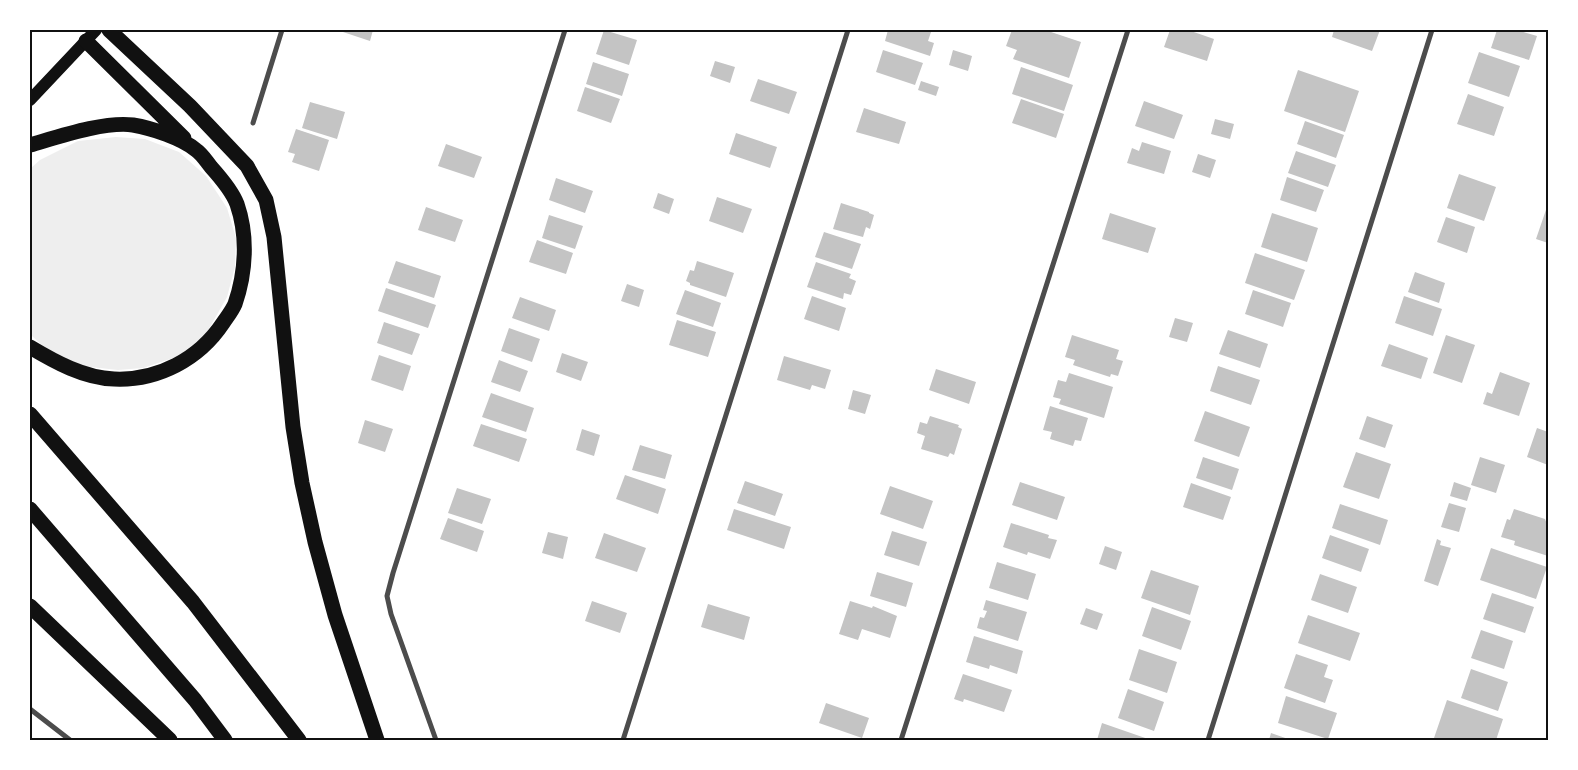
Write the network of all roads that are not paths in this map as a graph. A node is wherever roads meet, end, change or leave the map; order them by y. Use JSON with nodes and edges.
{"nodes":[{"id":1,"x":96,"y":30,"type":"edge"},
{"id":2,"x":109,"y":30,"type":"edge"},
{"id":3,"x":282,"y":30,"type":"edge"},
{"id":4,"x":565,"y":30,"type":"edge"},
{"id":5,"x":848,"y":30,"type":"edge"},
{"id":6,"x":1128,"y":30,"type":"edge"},
{"id":7,"x":1432,"y":30,"type":"edge"},
{"id":8,"x":86,"y":41,"type":"junction"},
{"id":9,"x":30,"y":100,"type":"edge"},
{"id":10,"x":253,"y":123,"type":"dead end"},
{"id":11,"x":30,"y":145,"type":"edge"},
{"id":12,"x":196,"y":149,"type":"junction"},
{"id":13,"x":30,"y":347,"type":"edge"},
{"id":14,"x":30,"y":414,"type":"edge"},
{"id":15,"x":30,"y":509,"type":"edge"},
{"id":16,"x":30,"y":606,"type":"edge"},
{"id":17,"x":30,"y":709,"type":"edge"},
{"id":18,"x":70,"y":740,"type":"edge"},
{"id":19,"x":170,"y":740,"type":"edge"},
{"id":20,"x":225,"y":740,"type":"edge"},
{"id":21,"x":299,"y":740,"type":"edge"},
{"id":22,"x":377,"y":740,"type":"edge"},
{"id":23,"x":436,"y":740,"type":"edge"},
{"id":24,"x":623,"y":740,"type":"edge"},
{"id":25,"x":902,"y":740,"type":"edge"},
{"id":26,"x":1208,"y":740,"type":"edge"}],
"edges":[{"from":1,"to":8,"type":"main road"},
{"from":2,"to":22,"type":"highway"},
{"from":3,"to":10,"type":"street"},
{"from":4,"to":23,"type":"street"},
{"from":5,"to":24,"type":"street"},
{"from":6,"to":25,"type":"street"},
{"from":7,"to":26,"type":"street"},
{"from":8,"to":9,"type":"main road"},
{"from":8,"to":12,"type":"highway"},
{"from":11,"to":12,"type":"highway"},
{"from":12,"to":13,"type":"highway"},
{"from":14,"to":21,"type":"highway"},
{"from":15,"to":20,"type":"highway"},
{"from":16,"to":19,"type":"highway"},
{"from":17,"to":18,"type":"street"}]}
